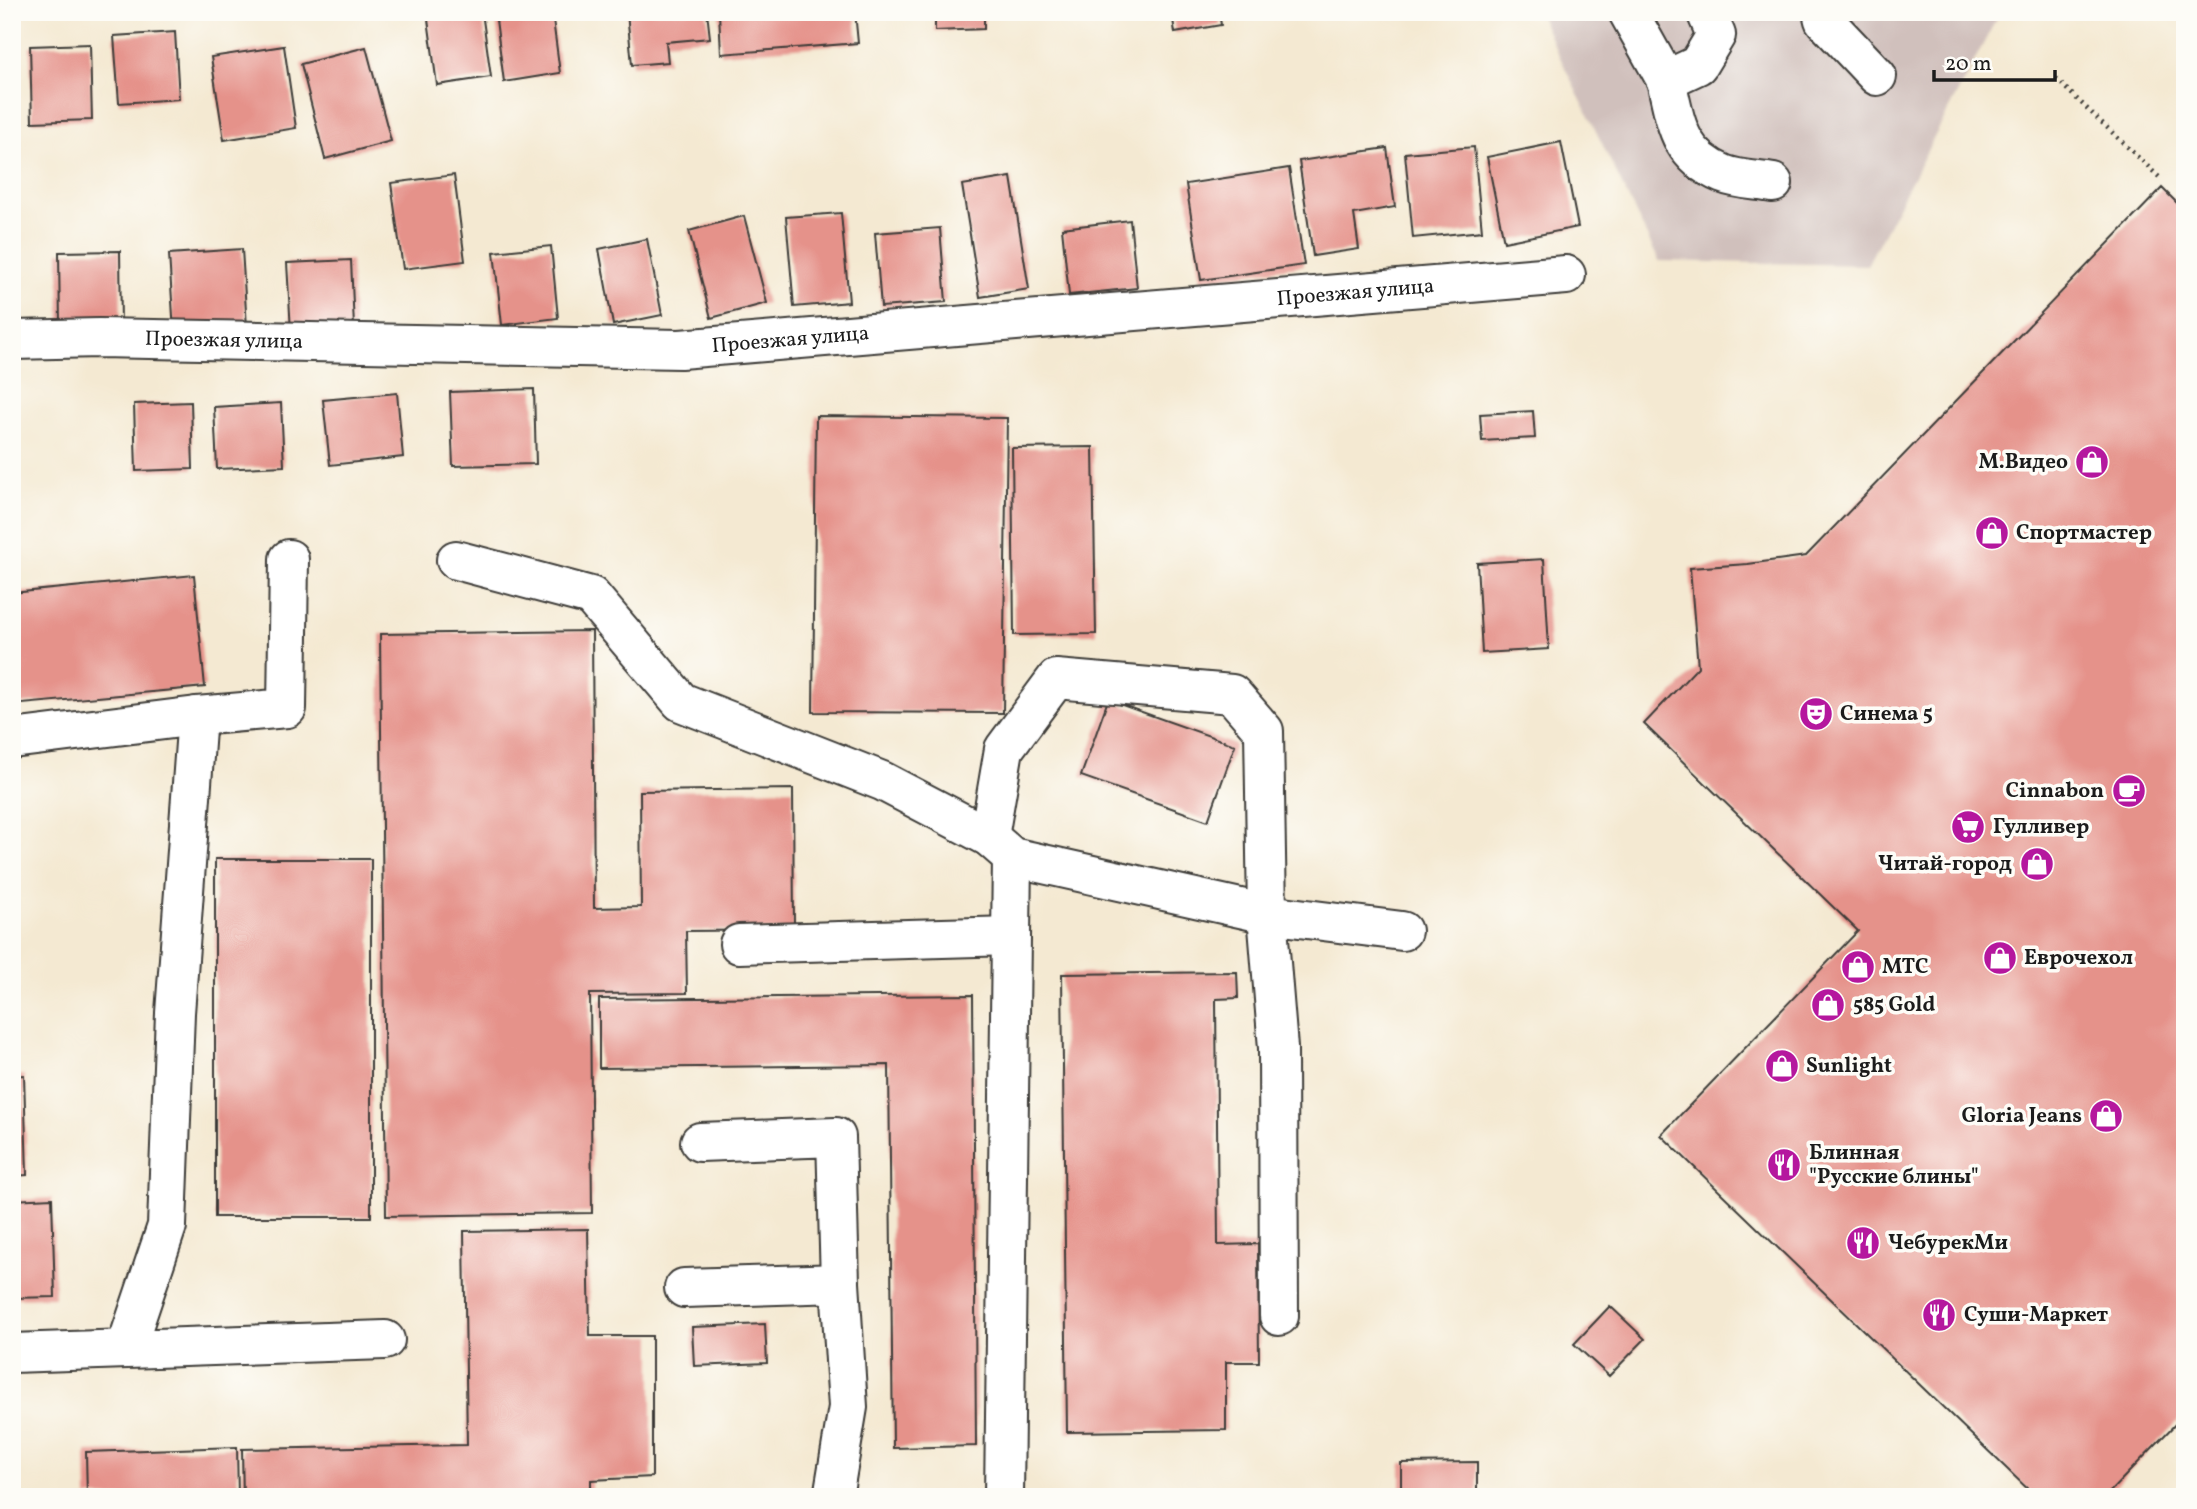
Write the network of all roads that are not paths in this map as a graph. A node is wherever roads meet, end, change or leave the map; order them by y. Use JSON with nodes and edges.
{"nodes":[{"id":1,"x":1628,"y":12,"type":"edge"},
{"id":2,"x":1706,"y":12,"type":"edge"},
{"id":3,"x":1822,"y":12,"type":"edge"},
{"id":4,"x":1877,"y":76,"type":"dead end"},
{"id":5,"x":1666,"y":80,"type":"junction"},
{"id":6,"x":1773,"y":183,"type":"dead end"},
{"id":7,"x":1566,"y":275,"type":"dead end"},
{"id":8,"x":12,"y":340,"type":"edge"},
{"id":9,"x":289,"y":559,"type":"dead end"},
{"id":10,"x":456,"y":560,"type":"dead end"},
{"id":11,"x":197,"y":716,"type":"junction"},
{"id":12,"x":12,"y":739,"type":"edge"},
{"id":13,"x":1000,"y":847,"type":"junction"},
{"id":14,"x":1266,"y":914,"type":"junction"},
{"id":15,"x":1402,"y":931,"type":"dead end"},
{"id":16,"x":1011,"y":936,"type":"junction"},
{"id":17,"x":739,"y":944,"type":"dead end"},
{"id":18,"x":700,"y":1142,"type":"dead end"},
{"id":19,"x":840,"y":1283,"type":"junction"},
{"id":20,"x":684,"y":1288,"type":"dead end"},
{"id":21,"x":1279,"y":1316,"type":"dead end"},
{"id":22,"x":385,"y":1340,"type":"dead end"},
{"id":23,"x":126,"y":1348,"type":"junction"},
{"id":24,"x":12,"y":1353,"type":"edge"},
{"id":25,"x":833,"y":1497,"type":"edge"},
{"id":26,"x":1004,"y":1497,"type":"edge"}],
"edges":[{"from":1,"to":5,"type":"street"},
{"from":2,"to":5,"type":"street"},
{"from":3,"to":4,"type":"street"},
{"from":5,"to":6,"type":"street"},
{"from":7,"to":8,"type":"street","name":"Проезжая улица"},
{"from":9,"to":11,"type":"street"},
{"from":10,"to":13,"type":"street"},
{"from":11,"to":12,"type":"street"},
{"from":11,"to":23,"type":"street"},
{"from":13,"to":14,"type":"street"},
{"from":13,"to":14,"type":"street"},
{"from":13,"to":16,"type":"street"},
{"from":14,"to":15,"type":"street"},
{"from":14,"to":21,"type":"street"},
{"from":16,"to":17,"type":"street"},
{"from":16,"to":26,"type":"street"},
{"from":18,"to":19,"type":"street"},
{"from":19,"to":20,"type":"street"},
{"from":19,"to":25,"type":"street"},
{"from":22,"to":23,"type":"street"},
{"from":23,"to":24,"type":"street"}]}
